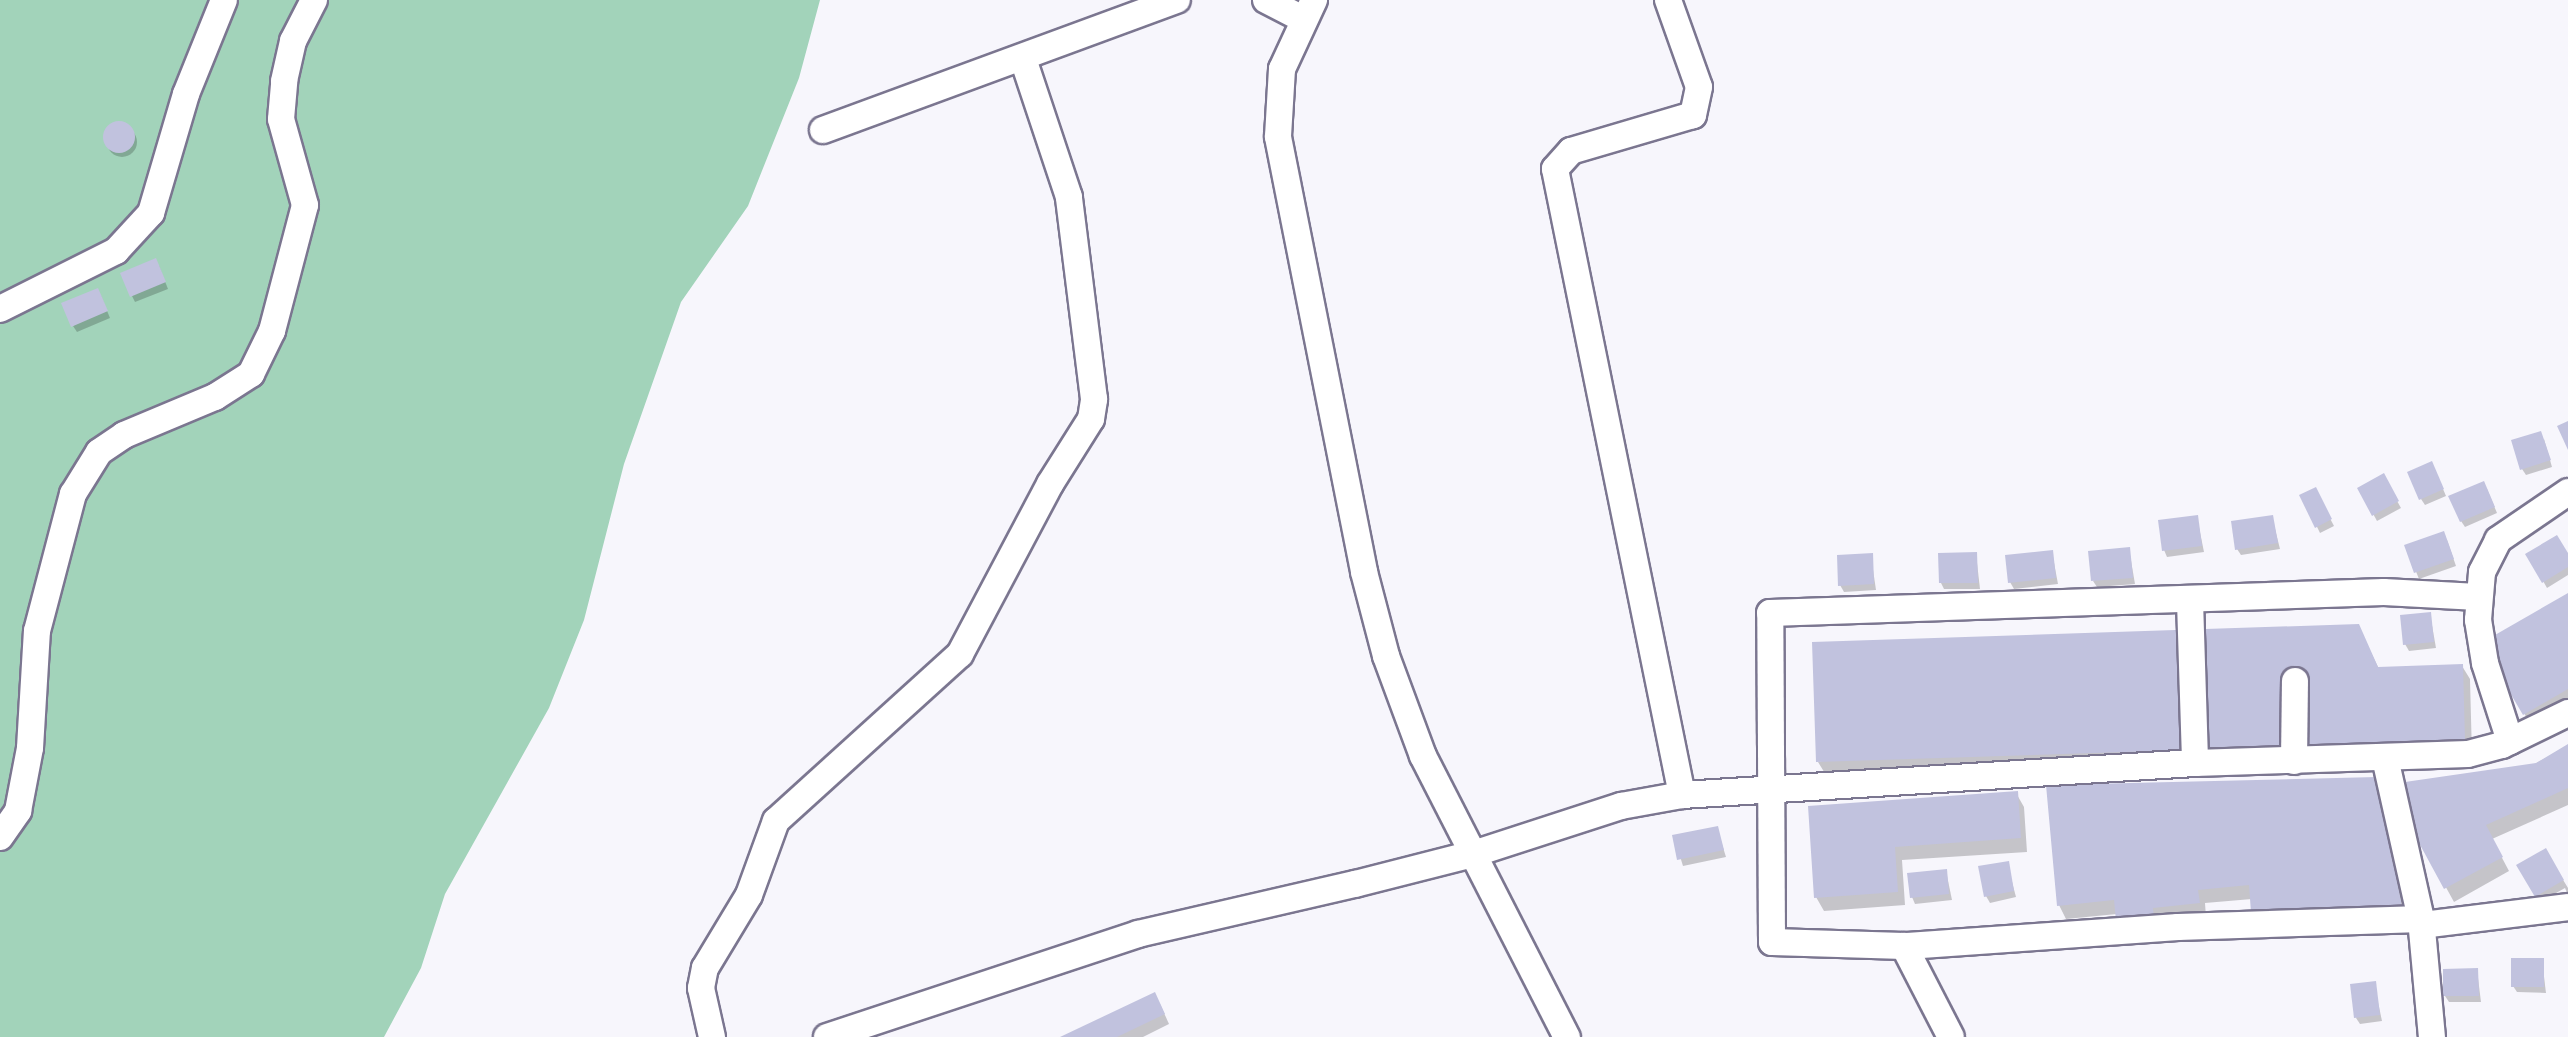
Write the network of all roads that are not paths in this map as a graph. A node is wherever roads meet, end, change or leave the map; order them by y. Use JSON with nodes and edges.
{"nodes":[{"id":1,"x":224,"y":0,"type":"edge"},
{"id":2,"x":314,"y":0,"type":"edge"},
{"id":3,"x":1177,"y":0,"type":"edge"},
{"id":4,"x":1266,"y":0,"type":"edge"},
{"id":5,"x":1668,"y":0,"type":"edge"},
{"id":6,"x":1135,"y":7,"type":"edge"},
{"id":7,"x":1309,"y":9,"type":"edge"},
{"id":8,"x":1023,"y":59,"type":"junction"},
{"id":9,"x":823,"y":130,"type":"dead end"},
{"id":10,"x":0,"y":309,"type":"edge"},
{"id":11,"x":2568,"y":492,"type":"edge"},
{"id":12,"x":2478,"y":597,"type":"junction"},
{"id":13,"x":2190,"y":601,"type":"junction"},
{"id":14,"x":2295,"y":681,"type":"dead end"},
{"id":15,"x":2568,"y":713,"type":"edge"},
{"id":16,"x":2510,"y":741,"type":"junction"},
{"id":17,"x":2385,"y":758,"type":"junction"},
{"id":18,"x":2294,"y":761,"type":"junction"},
{"id":19,"x":2195,"y":763,"type":"junction"},
{"id":20,"x":1771,"y":789,"type":"junction"},
{"id":21,"x":1682,"y":795,"type":"junction"},
{"id":22,"x":0,"y":837,"type":"edge"},
{"id":23,"x":1473,"y":854,"type":"junction"},
{"id":24,"x":2568,"y":907,"type":"edge"},
{"id":25,"x":2422,"y":922,"type":"junction"},
{"id":26,"x":1904,"y":946,"type":"junction"},
{"id":27,"x":712,"y":1037,"type":"edge"},
{"id":28,"x":827,"y":1037,"type":"edge"},
{"id":29,"x":1567,"y":1037,"type":"edge"},
{"id":30,"x":1951,"y":1037,"type":"edge"},
{"id":31,"x":2432,"y":1037,"type":"edge"}],
"edges":[{"from":1,"to":10,"type":"street"},
{"from":2,"to":22,"type":"street"},
{"from":3,"to":6,"type":"street"},
{"from":4,"to":7,"type":"street"},
{"from":5,"to":21,"type":"street"},
{"from":6,"to":8,"type":"street"},
{"from":7,"to":23,"type":"street"},
{"from":8,"to":9,"type":"street"},
{"from":8,"to":27,"type":"street"},
{"from":11,"to":12,"type":"street"},
{"from":12,"to":13,"type":"street"},
{"from":12,"to":16,"type":"street"},
{"from":13,"to":19,"type":"street"},
{"from":13,"to":20,"type":"street"},
{"from":14,"to":18,"type":"street"},
{"from":15,"to":16,"type":"street"},
{"from":16,"to":17,"type":"street"},
{"from":17,"to":18,"type":"street"},
{"from":17,"to":25,"type":"street"},
{"from":18,"to":19,"type":"street"},
{"from":19,"to":20,"type":"street"},
{"from":20,"to":21,"type":"street"},
{"from":20,"to":26,"type":"street"},
{"from":21,"to":23,"type":"street"},
{"from":23,"to":28,"type":"street"},
{"from":23,"to":29,"type":"street"},
{"from":24,"to":25,"type":"street"},
{"from":25,"to":26,"type":"street"},
{"from":25,"to":31,"type":"street"},
{"from":26,"to":30,"type":"street"}]}
